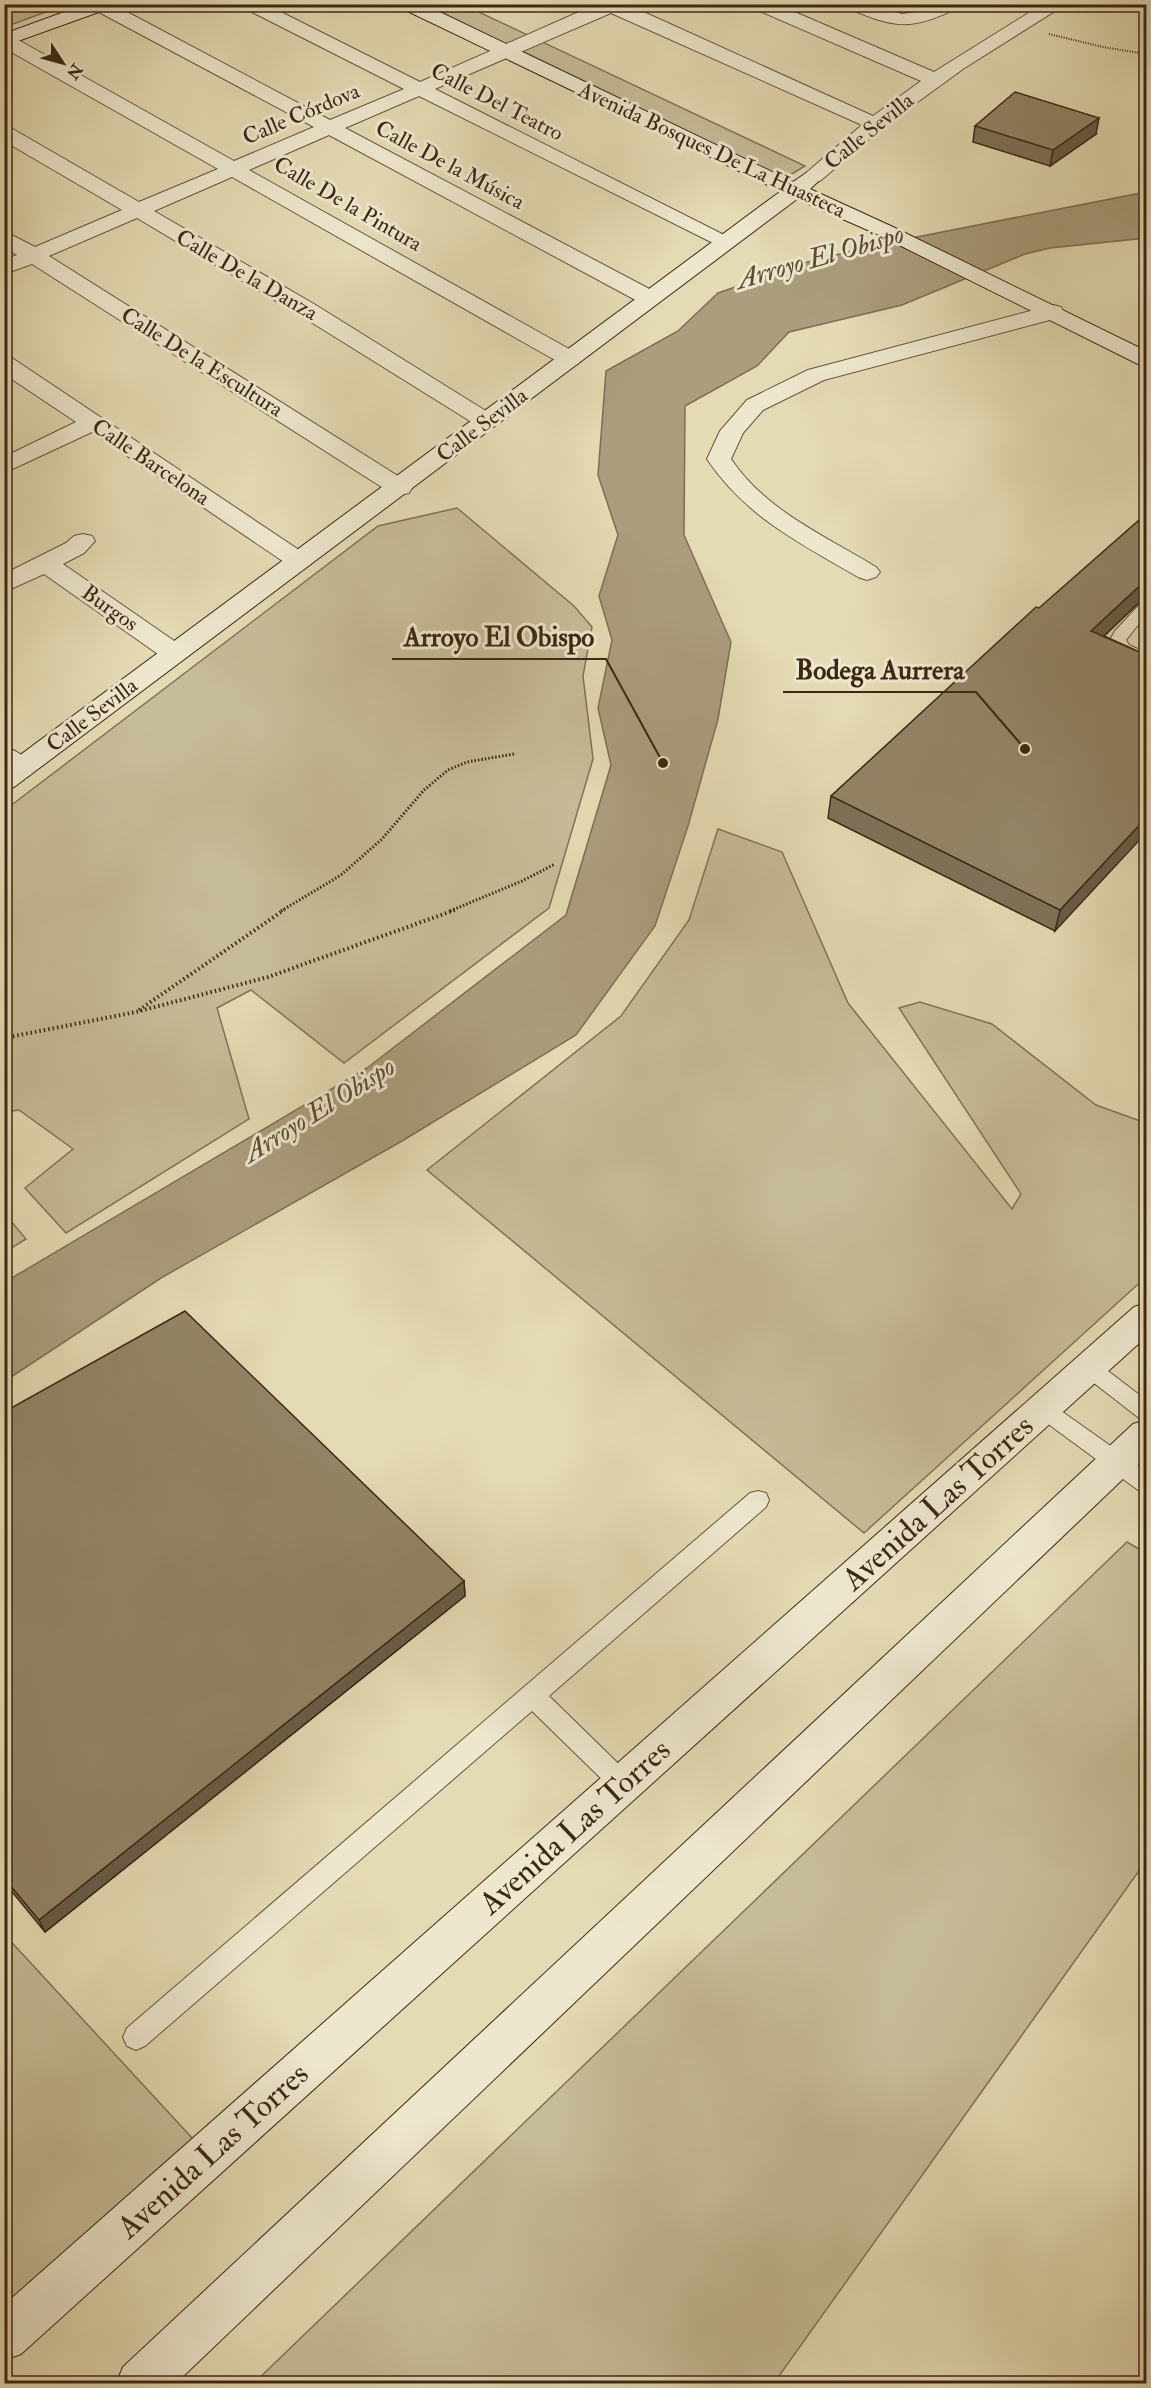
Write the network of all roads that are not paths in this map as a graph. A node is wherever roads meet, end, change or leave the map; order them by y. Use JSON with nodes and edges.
{"nodes":[{"id":1,"x":250,"y":4,"type":"edge"},
{"id":2,"x":407,"y":4,"type":"edge"},
{"id":3,"x":759,"y":4,"type":"edge"},
{"id":4,"x":854,"y":4,"type":"edge"},
{"id":5,"x":951,"y":4,"type":"edge"},
{"id":6,"x":1057,"y":4,"type":"edge"},
{"id":7,"x":103,"y":5,"type":"edge"},
{"id":8,"x":612,"y":5,"type":"edge"},
{"id":9,"x":510,"y":32,"type":"dead end"},
{"id":10,"x":529,"y":40,"type":"junction"},
{"id":11,"x":5,"y":41,"type":"edge"},
{"id":12,"x":550,"y":51,"type":"dead end"},
{"id":13,"x":505,"y":52,"type":"junction"},
{"id":14,"x":935,"y":80,"type":"junction"},
{"id":15,"x":418,"y":90,"type":"junction"},
{"id":16,"x":875,"y":124,"type":"junction"},
{"id":17,"x":330,"y":128,"type":"junction"},
{"id":18,"x":4,"y":132,"type":"edge"},
{"id":19,"x":236,"y":168,"type":"junction"},
{"id":20,"x":799,"y":178,"type":"junction"},
{"id":21,"x":136,"y":210,"type":"junction"},
{"id":22,"x":4,"y":237,"type":"edge"},
{"id":23,"x":723,"y":242,"type":"junction"},
{"id":24,"x":33,"y":255,"type":"junction"},
{"id":25,"x":4,"y":268,"type":"edge"},
{"id":26,"x":649,"y":298,"type":"junction"},
{"id":27,"x":1055,"y":308,"type":"junction"},
{"id":28,"x":1132,"y":329,"type":"dead end"},
{"id":29,"x":570,"y":358,"type":"junction"},
{"id":30,"x":1146,"y":359,"type":"edge"},
{"id":31,"x":4,"y":363,"type":"edge"},
{"id":32,"x":486,"y":421,"type":"junction"},
{"id":33,"x":92,"y":423,"type":"junction"},
{"id":34,"x":4,"y":466,"type":"edge"},
{"id":35,"x":400,"y":488,"type":"junction"},
{"id":36,"x":79,"y":545,"type":"dead end"},
{"id":37,"x":299,"y":561,"type":"junction"},
{"id":38,"x":46,"y":564,"type":"junction"},
{"id":39,"x":867,"y":572,"type":"dead end"},
{"id":40,"x":4,"y":584,"type":"edge"},
{"id":41,"x":1146,"y":606,"type":"edge"},
{"id":42,"x":174,"y":653,"type":"junction"},
{"id":43,"x":1146,"y":659,"type":"edge"},
{"id":44,"x":10,"y":769,"type":"edge"},
{"id":45,"x":1146,"y":1317,"type":"edge"},
{"id":46,"x":1088,"y":1367,"type":"junction"},
{"id":47,"x":1043,"y":1409,"type":"junction"},
{"id":48,"x":1146,"y":1412,"type":"edge"},
{"id":49,"x":1146,"y":1435,"type":"edge"},
{"id":50,"x":1131,"y":1473,"type":"edge"},
{"id":51,"x":758,"y":1500,"type":"dead end"},
{"id":52,"x":533,"y":1696,"type":"junction"},
{"id":53,"x":623,"y":1784,"type":"junction"},
{"id":54,"x":136,"y":2037,"type":"dead end"},
{"id":55,"x":4,"y":2337,"type":"edge"},
{"id":56,"x":140,"y":2384,"type":"edge"}],
"edges":[{"from":1,"to":15,"type":"street","name":"Calle Del Teatro"},
{"from":2,"to":13,"type":"street","name":"Avenida Bosques De La Huasteca"},
{"from":3,"to":14,"type":"street"},
{"from":4,"to":5,"type":"street"},
{"from":6,"to":14,"type":"street","name":"Calle Sevilla"},
{"from":7,"to":11,"type":"street"},
{"from":7,"to":17,"type":"street","name":"Calle De la Música"},
{"from":8,"to":10,"type":"street","name":"Calle Córdova"},
{"from":8,"to":16,"type":"street"},
{"from":9,"to":10,"type":"street"},
{"from":10,"to":12,"type":"street"},
{"from":10,"to":13,"type":"street","name":"Calle Córdova"},
{"from":11,"to":19,"type":"street","name":"Calle De la Pintura"},
{"from":13,"to":15,"type":"street","name":"Calle Córdova"},
{"from":13,"to":20,"type":"street","name":"Avenida Bosques De La Huasteca"},
{"from":14,"to":16,"type":"street","name":"Calle Sevilla"},
{"from":15,"to":17,"type":"street","name":"Calle Córdova"},
{"from":15,"to":23,"type":"street","name":"Calle Del Teatro"},
{"from":16,"to":20,"type":"street","name":"Calle Sevilla"},
{"from":17,"to":19,"type":"street","name":"Calle Córdova"},
{"from":17,"to":26,"type":"street","name":"Calle De la Música"},
{"from":18,"to":21,"type":"street","name":"Calle De la Danza"},
{"from":19,"to":21,"type":"street","name":"Calle Córdova"},
{"from":19,"to":29,"type":"street","name":"Calle De la Pintura"},
{"from":20,"to":23,"type":"street","name":"Calle Sevilla"},
{"from":20,"to":27,"type":"street","name":"Avenida Bosques De La Huasteca"},
{"from":21,"to":24,"type":"street","name":"Calle Córdova"},
{"from":21,"to":32,"type":"street","name":"Calle De la Danza"},
{"from":22,"to":24,"type":"street","name":"Calle De la Escultura"},
{"from":23,"to":26,"type":"street","name":"Calle Sevilla"},
{"from":24,"to":25,"type":"street","name":"Calle Córdova"},
{"from":24,"to":35,"type":"street","name":"Calle De la Escultura"},
{"from":26,"to":29,"type":"street","name":"Calle Sevilla"},
{"from":27,"to":28,"type":"street","name":"Avenida Bosques De La Huasteca"},
{"from":27,"to":30,"type":"street","name":"Avenida Bosques De La Huasteca"},
{"from":27,"to":39,"type":"street"},
{"from":29,"to":32,"type":"street","name":"Calle Sevilla"},
{"from":31,"to":33,"type":"street","name":"Calle Barcelona"},
{"from":32,"to":35,"type":"street","name":"Calle Sevilla"},
{"from":33,"to":34,"type":"street"},
{"from":33,"to":37,"type":"street","name":"Calle Barcelona"},
{"from":35,"to":37,"type":"street","name":"Calle Sevilla"},
{"from":36,"to":38,"type":"street"},
{"from":37,"to":42,"type":"street","name":"Calle Sevilla"},
{"from":38,"to":40,"type":"street"},
{"from":38,"to":42,"type":"street","name":"Burgos"},
{"from":41,"to":43,"type":"lane"},
{"from":42,"to":44,"type":"street","name":"Calle Sevilla"},
{"from":45,"to":46,"type":"street","name":"Avenida Las Torres"},
{"from":46,"to":47,"type":"street","name":"Avenida Las Torres"},
{"from":46,"to":48,"type":"lane"},
{"from":47,"to":50,"type":"lane"},
{"from":47,"to":53,"type":"street","name":"Avenida Las Torres"},
{"from":49,"to":50,"type":"street"},
{"from":50,"to":56,"type":"street"},
{"from":51,"to":52,"type":"lane"},
{"from":52,"to":53,"type":"lane"},
{"from":52,"to":54,"type":"lane"},
{"from":53,"to":55,"type":"street","name":"Avenida Las Torres"}]}
